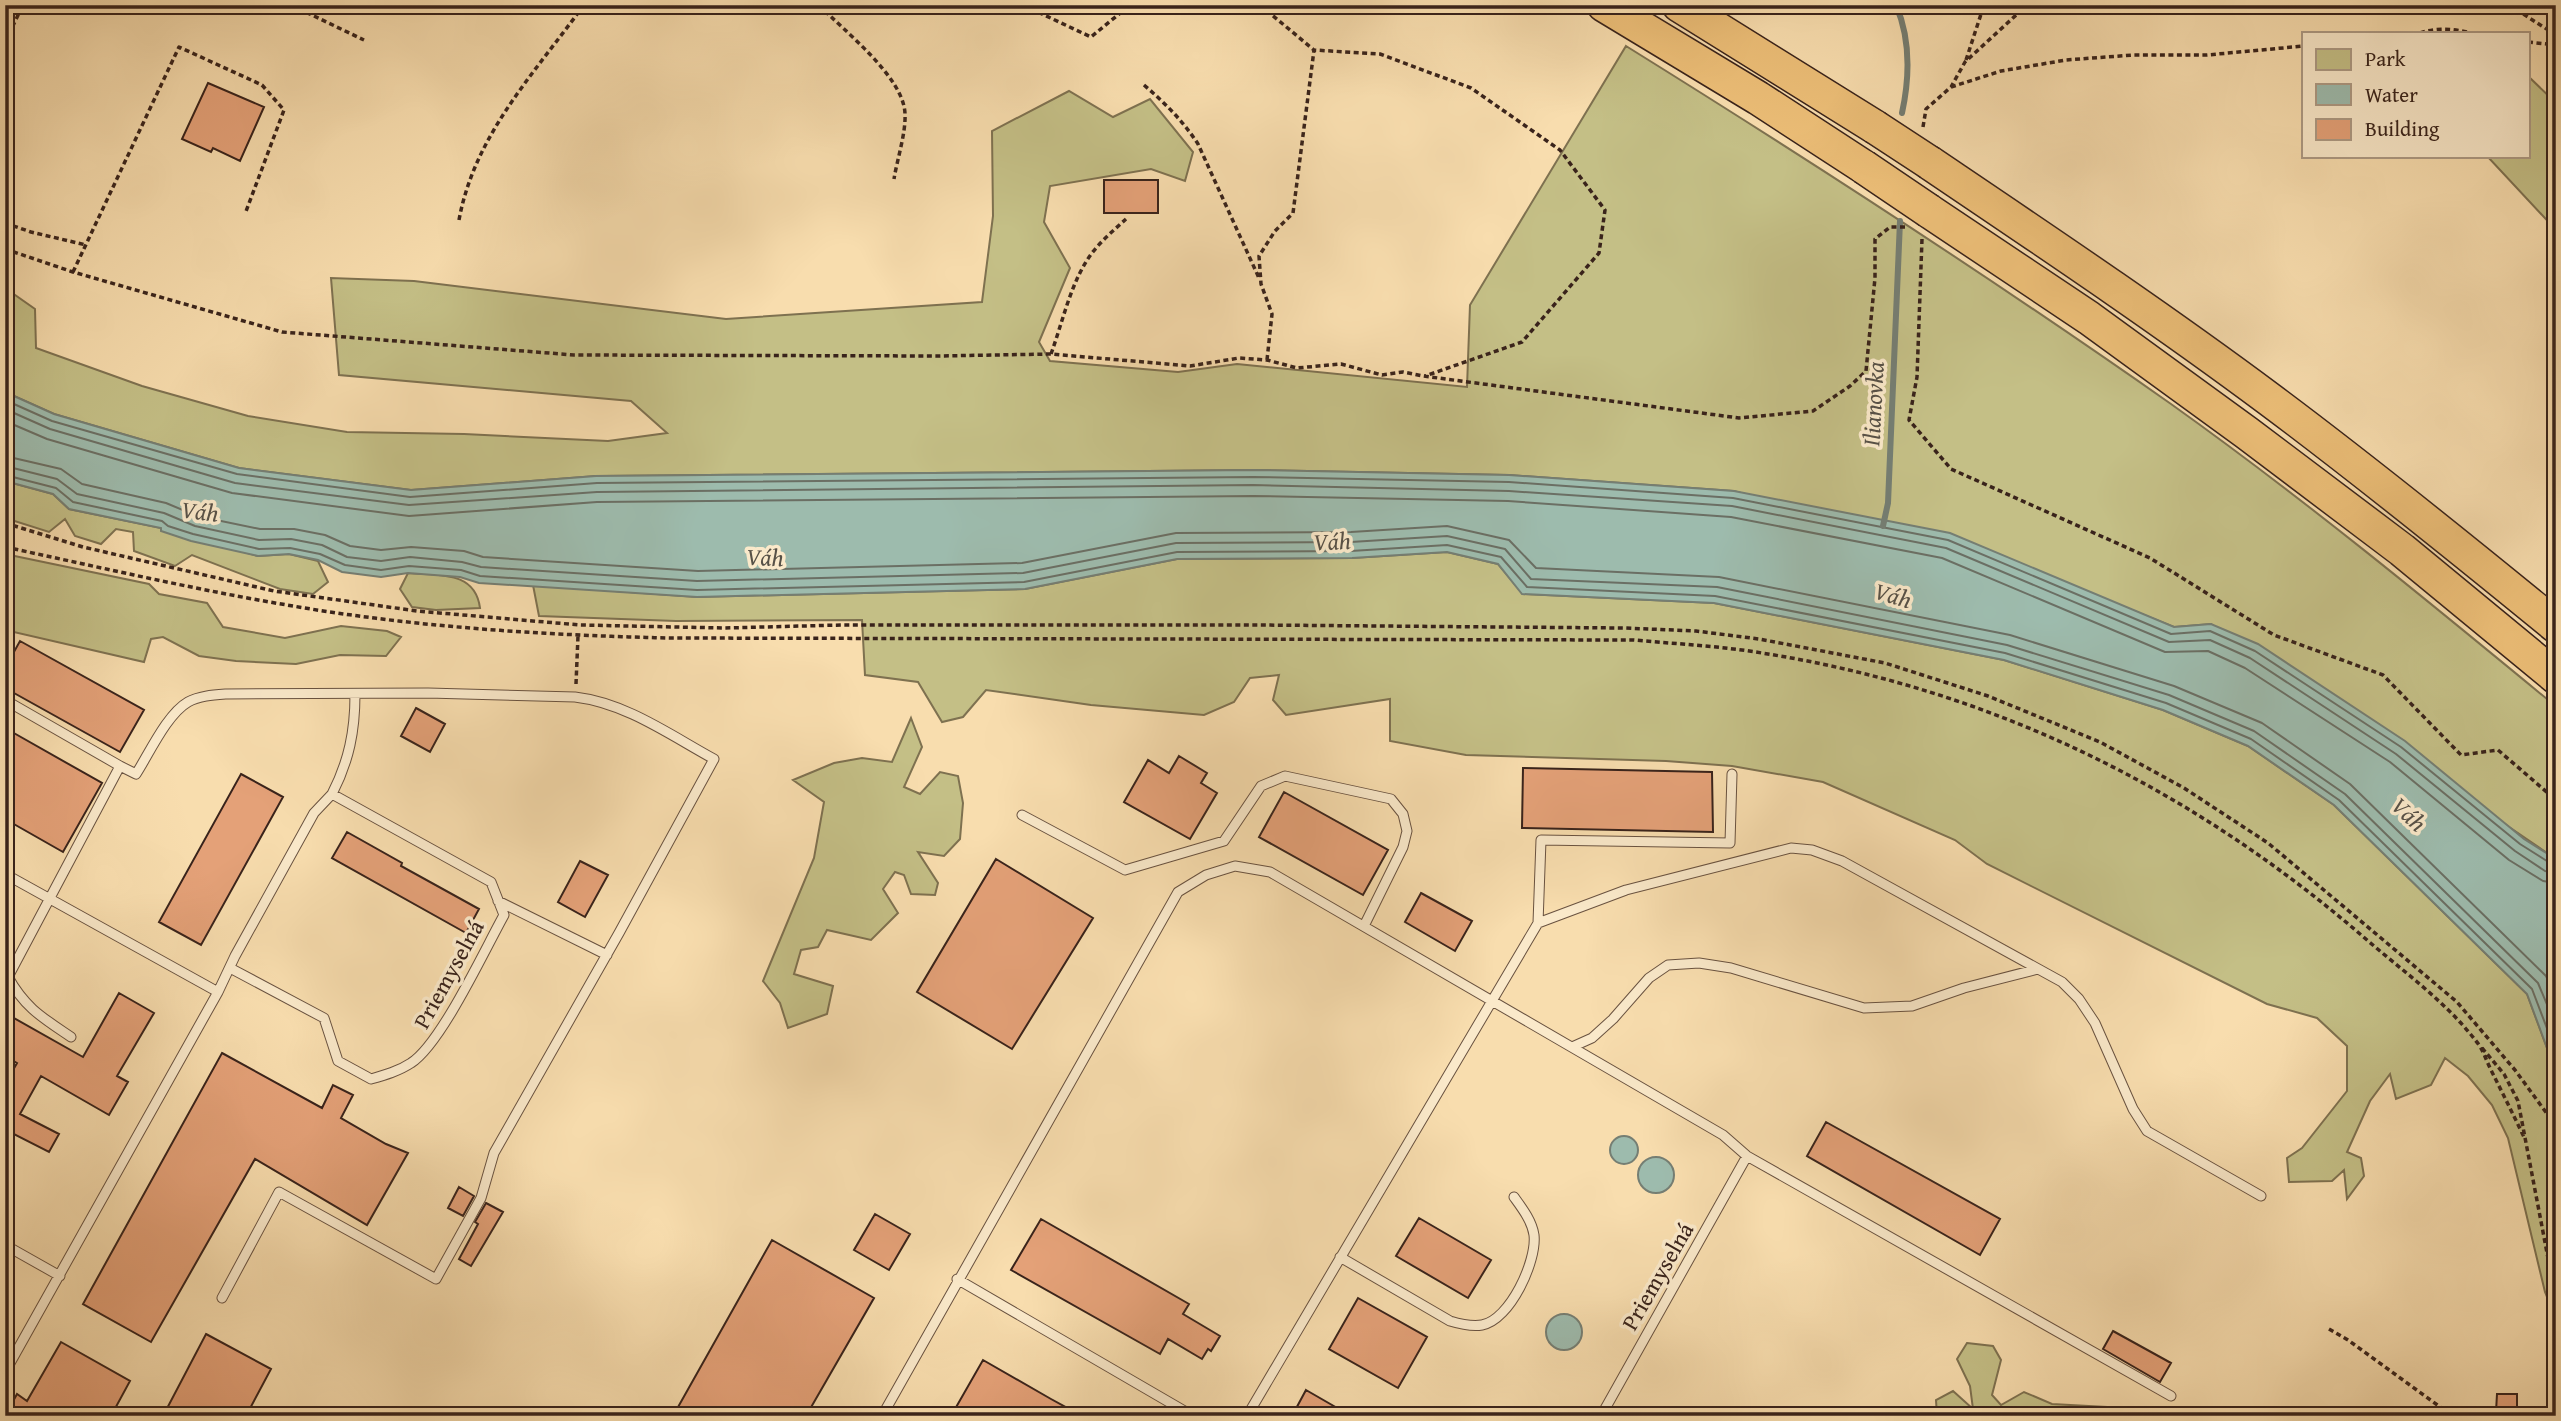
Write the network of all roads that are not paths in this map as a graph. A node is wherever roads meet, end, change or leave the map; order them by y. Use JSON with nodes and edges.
{"nodes":[{"id":1,"x":1604,"y":5,"type":"edge"},
{"id":2,"x":1679,"y":5,"type":"edge"},
{"id":3,"x":2556,"y":626,"type":"edge"},
{"id":4,"x":2556,"y":677,"type":"edge"},
{"id":5,"x":355,"y":694,"type":"junction"},
{"id":6,"x":5,"y":701,"type":"edge"},
{"id":7,"x":120,"y":766,"type":"junction"},
{"id":8,"x":1732,"y":774,"type":"dead end"},
{"id":9,"x":332,"y":794,"type":"junction"},
{"id":10,"x":1022,"y":815,"type":"dead end"},
{"id":11,"x":5,"y":873,"type":"edge"},
{"id":12,"x":49,"y":898,"type":"junction"},
{"id":13,"x":498,"y":901,"type":"junction"},
{"id":14,"x":1538,"y":923,"type":"junction"},
{"id":15,"x":1364,"y":926,"type":"junction"},
{"id":16,"x":607,"y":955,"type":"junction"},
{"id":17,"x":230,"y":968,"type":"junction"},
{"id":18,"x":2038,"y":970,"type":"junction"},
{"id":19,"x":218,"y":992,"type":"junction"},
{"id":20,"x":1492,"y":1000,"type":"junction"},
{"id":21,"x":71,"y":1037,"type":"dead end"},
{"id":22,"x":1572,"y":1047,"type":"junction"},
{"id":23,"x":1747,"y":1156,"type":"junction"},
{"id":24,"x":2261,"y":1196,"type":"dead end"},
{"id":25,"x":1514,"y":1197,"type":"dead end"},
{"id":26,"x":5,"y":1245,"type":"edge"},
{"id":27,"x":1340,"y":1257,"type":"junction"},
{"id":28,"x":60,"y":1276,"type":"junction"},
{"id":29,"x":957,"y":1279,"type":"junction"},
{"id":30,"x":222,"y":1298,"type":"dead end"},
{"id":31,"x":5,"y":1373,"type":"edge"},
{"id":32,"x":2171,"y":1396,"type":"dead end"},
{"id":33,"x":882,"y":1416,"type":"edge"},
{"id":34,"x":1193,"y":1416,"type":"edge"},
{"id":35,"x":1247,"y":1416,"type":"edge"},
{"id":36,"x":1601,"y":1416,"type":"edge"}],
"edges":[{"from":1,"to":4,"type":"highway","bridge":true},
{"from":2,"to":3,"type":"highway","bridge":true},
{"from":5,"to":7,"type":"lane"},
{"from":5,"to":9,"type":"lane"},
{"from":5,"to":16,"type":"lane"},
{"from":6,"to":7,"type":"lane"},
{"from":7,"to":12,"type":"lane"},
{"from":8,"to":14,"type":"lane"},
{"from":9,"to":13,"type":"lane","name":"Priemyselná"},
{"from":9,"to":17,"type":"lane"},
{"from":10,"to":15,"type":"lane"},
{"from":11,"to":12,"type":"lane"},
{"from":12,"to":19,"type":"lane"},
{"from":12,"to":21,"type":"lane"},
{"from":13,"to":16,"type":"lane"},
{"from":13,"to":17,"type":"lane","name":"Priemyselná"},
{"from":14,"to":18,"type":"lane"},
{"from":14,"to":20,"type":"lane"},
{"from":15,"to":20,"type":"lane"},
{"from":15,"to":29,"type":"lane"},
{"from":16,"to":30,"type":"lane"},
{"from":17,"to":19,"type":"lane"},
{"from":18,"to":22,"type":"lane"},
{"from":18,"to":24,"type":"lane"},
{"from":19,"to":28,"type":"lane"},
{"from":20,"to":22,"type":"lane"},
{"from":20,"to":27,"type":"lane"},
{"from":22,"to":23,"type":"lane"},
{"from":23,"to":32,"type":"lane"},
{"from":23,"to":36,"type":"lane","name":"Priemyselná"},
{"from":25,"to":27,"type":"lane"},
{"from":26,"to":28,"type":"lane"},
{"from":27,"to":35,"type":"lane"},
{"from":28,"to":31,"type":"lane"},
{"from":29,"to":33,"type":"lane"},
{"from":29,"to":34,"type":"lane"}]}
